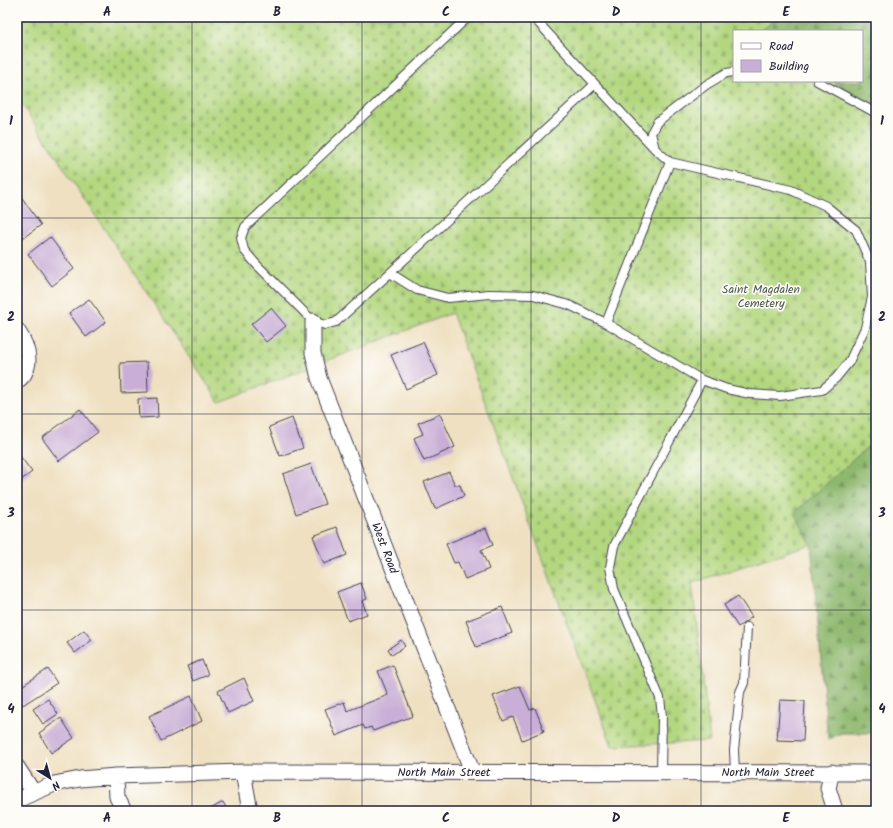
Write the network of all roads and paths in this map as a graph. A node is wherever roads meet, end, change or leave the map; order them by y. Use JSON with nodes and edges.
{"nodes":[{"id":1,"x":468,"y":17,"type":"edge"},
{"id":2,"x":533,"y":17,"type":"edge"},
{"id":3,"x":733,"y":72,"type":"edge"},
{"id":4,"x":819,"y":82,"type":"edge"},
{"id":5,"x":595,"y":84,"type":"junction"},
{"id":6,"x":876,"y":113,"type":"edge"},
{"id":7,"x":655,"y":149,"type":"junction"},
{"id":8,"x":670,"y":162,"type":"junction"},
{"id":9,"x":390,"y":273,"type":"junction"},
{"id":10,"x":874,"y":297,"type":"edge"},
{"id":11,"x":313,"y":322,"type":"junction"},
{"id":12,"x":606,"y":324,"type":"junction"},
{"id":13,"x":17,"y":330,"type":"edge"},
{"id":14,"x":702,"y":380,"type":"junction"},
{"id":15,"x":17,"y":381,"type":"edge"},
{"id":16,"x":748,"y":627,"type":"dead end"},
{"id":17,"x":17,"y":767,"type":"edge"},
{"id":18,"x":472,"y":771,"type":"junction"},
{"id":19,"x":243,"y":772,"type":"junction"},
{"id":20,"x":661,"y":772,"type":"junction"},
{"id":21,"x":735,"y":772,"type":"junction"},
{"id":22,"x":832,"y":772,"type":"junction"},
{"id":23,"x":876,"y":773,"type":"edge"},
{"id":24,"x":116,"y":776,"type":"junction"},
{"id":25,"x":34,"y":793,"type":"junction"},
{"id":26,"x":17,"y":800,"type":"edge"},
{"id":27,"x":124,"y":811,"type":"edge"},
{"id":28,"x":250,"y":811,"type":"edge"},
{"id":29,"x":832,"y":811,"type":"edge"}],
"edges":[{"from":1,"to":11,"type":"lane"},
{"from":2,"to":5,"type":"lane"},
{"from":3,"to":7,"type":"lane"},
{"from":4,"to":6,"type":"lane"},
{"from":5,"to":7,"type":"lane"},
{"from":5,"to":9,"type":"lane"},
{"from":7,"to":8,"type":"lane"},
{"from":8,"to":10,"type":"lane"},
{"from":8,"to":12,"type":"lane"},
{"from":9,"to":11,"type":"lane"},
{"from":9,"to":12,"type":"lane"},
{"from":10,"to":14,"type":"lane"},
{"from":11,"to":18,"type":"street","name":"West Road"},
{"from":12,"to":14,"type":"lane"},
{"from":13,"to":15,"type":"street"},
{"from":14,"to":20,"type":"lane"},
{"from":16,"to":21,"type":"lane"},
{"from":17,"to":25,"type":"street"},
{"from":18,"to":19,"type":"street","name":"North Main Street"},
{"from":18,"to":20,"type":"street","name":"North Main Street"},
{"from":19,"to":24,"type":"street","name":"North Main Street"},
{"from":19,"to":28,"type":"street"},
{"from":20,"to":21,"type":"street","name":"North Main Street"},
{"from":21,"to":22,"type":"street","name":"North Main Street"},
{"from":22,"to":23,"type":"street","name":"North Main Street"},
{"from":22,"to":29,"type":"street"},
{"from":24,"to":25,"type":"street","name":"North Main Street"},
{"from":24,"to":27,"type":"street"},
{"from":25,"to":26,"type":"street","name":"North Main Street"}]}
